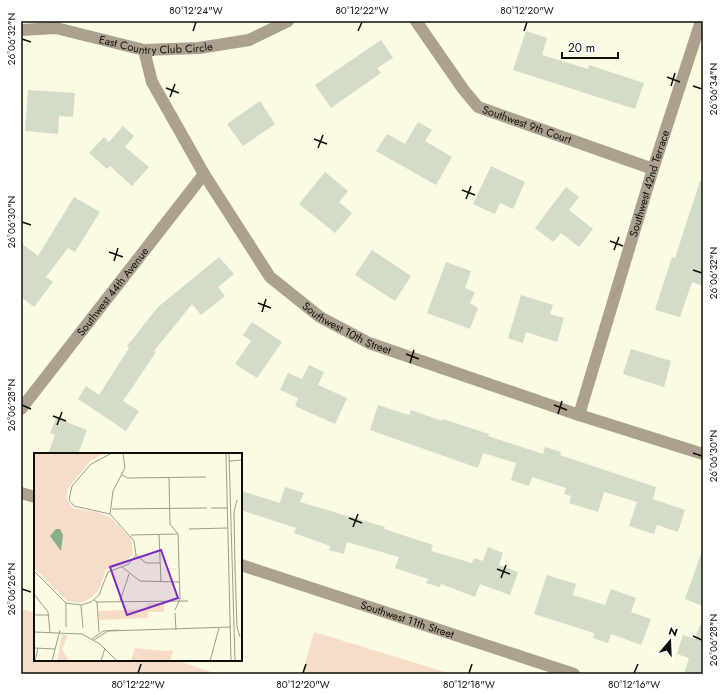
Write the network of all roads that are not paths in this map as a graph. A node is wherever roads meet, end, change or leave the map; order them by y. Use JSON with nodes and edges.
{"nodes":[{"id":1,"x":288,"y":21,"type":"edge"},
{"id":2,"x":416,"y":21,"type":"edge"},
{"id":3,"x":701,"y":21,"type":"edge"},
{"id":4,"x":21,"y":30,"type":"edge"},
{"id":5,"x":144,"y":50,"type":"junction"},
{"id":6,"x":653,"y":169,"type":"junction"},
{"id":7,"x":204,"y":174,"type":"junction"},
{"id":8,"x":21,"y":409,"type":"edge"},
{"id":9,"x":579,"y":414,"type":"junction"},
{"id":10,"x":703,"y":454,"type":"edge"},
{"id":11,"x":21,"y":493,"type":"edge"},
{"id":12,"x":34,"y":497,"type":"edge"},
{"id":13,"x":242,"y":565,"type":"edge"},
{"id":14,"x":574,"y":674,"type":"edge"}],
"edges":[{"from":1,"to":5,"type":"street","name":"East Country Club Circle"},
{"from":2,"to":6,"type":"street","name":"Southwest 9th Court"},
{"from":3,"to":6,"type":"street","name":"Southwest 42nd Terrace"},
{"from":4,"to":5,"type":"street","name":"East Country Club Circle"},
{"from":5,"to":7,"type":"street","name":"Southwest 10th Street"},
{"from":6,"to":9,"type":"street","name":"Southwest 42nd Terrace"},
{"from":7,"to":8,"type":"street","name":"Southwest 44th Avenue"},
{"from":7,"to":9,"type":"street","name":"Southwest 10th Street"},
{"from":9,"to":10,"type":"street","name":"Southwest 10th Street"},
{"from":11,"to":12,"type":"street"},
{"from":13,"to":14,"type":"street","name":"Southwest 11th Street"}]}
